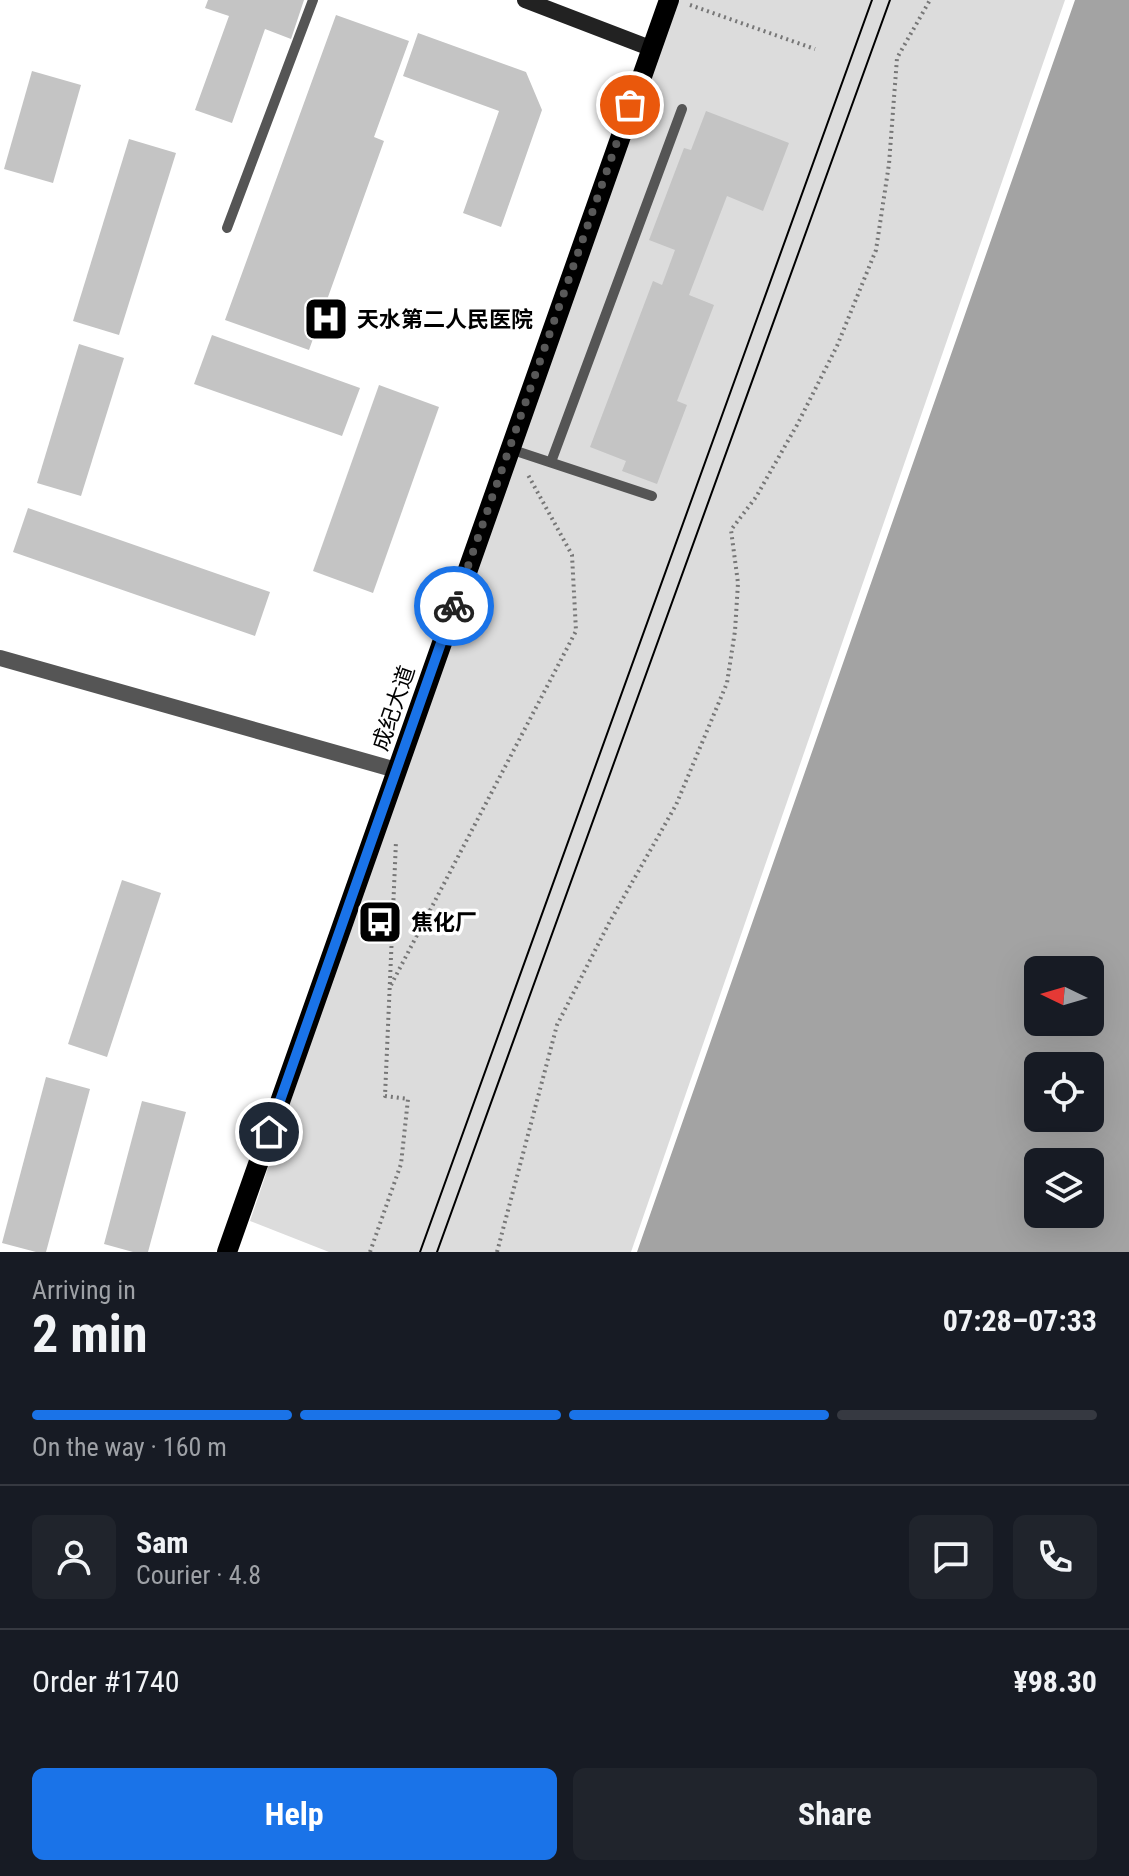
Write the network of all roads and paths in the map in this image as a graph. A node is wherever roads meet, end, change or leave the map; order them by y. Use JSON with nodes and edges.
{"nodes":[{"id":1,"x":313,"y":0,"type":"edge"},
{"id":2,"x":525,"y":0,"type":"edge"},
{"id":3,"x":669,"y":0,"type":"edge"},
{"id":4,"x":930,"y":0,"type":"edge"},
{"id":5,"x":690,"y":5,"type":"dead end"},
{"id":6,"x":650,"y":48,"type":"junction"},
{"id":7,"x":815,"y":49,"type":"dead end"},
{"id":8,"x":682,"y":109,"type":"dead end"},
{"id":9,"x":227,"y":228,"type":"dead end"},
{"id":10,"x":510,"y":449,"type":"junction"},
{"id":11,"x":551,"y":462,"type":"junction"},
{"id":12,"x":652,"y":496,"type":"dead end"},
{"id":13,"x":0,"y":658,"type":"edge"},
{"id":14,"x":396,"y":770,"type":"junction"},
{"id":15,"x":396,"y":826,"type":"dead end"},
{"id":16,"x":391,"y":985,"type":"junction"},
{"id":17,"x":227,"y":1252,"type":"edge"},
{"id":18,"x":370,"y":1252,"type":"edge"},
{"id":19,"x":497,"y":1252,"type":"edge"}],
"edges":[{"from":1,"to":9,"type":"lane"},
{"from":2,"to":6,"type":"main road"},
{"from":3,"to":6,"type":"main road","name":"成纪大道"},
{"from":4,"to":19,"type":"path"},
{"from":5,"to":7,"type":"path"},
{"from":6,"to":10,"type":"main road","name":"成纪大道"},
{"from":8,"to":11,"type":"lane"},
{"from":10,"to":11,"type":"lane"},
{"from":10,"to":14,"type":"main road","name":"成纪大道"},
{"from":10,"to":16,"type":"path"},
{"from":11,"to":12,"type":"lane"},
{"from":13,"to":14,"type":"street"},
{"from":14,"to":17,"type":"main road","name":"成纪大道"},
{"from":15,"to":16,"type":"path"},
{"from":16,"to":18,"type":"path"}]}
